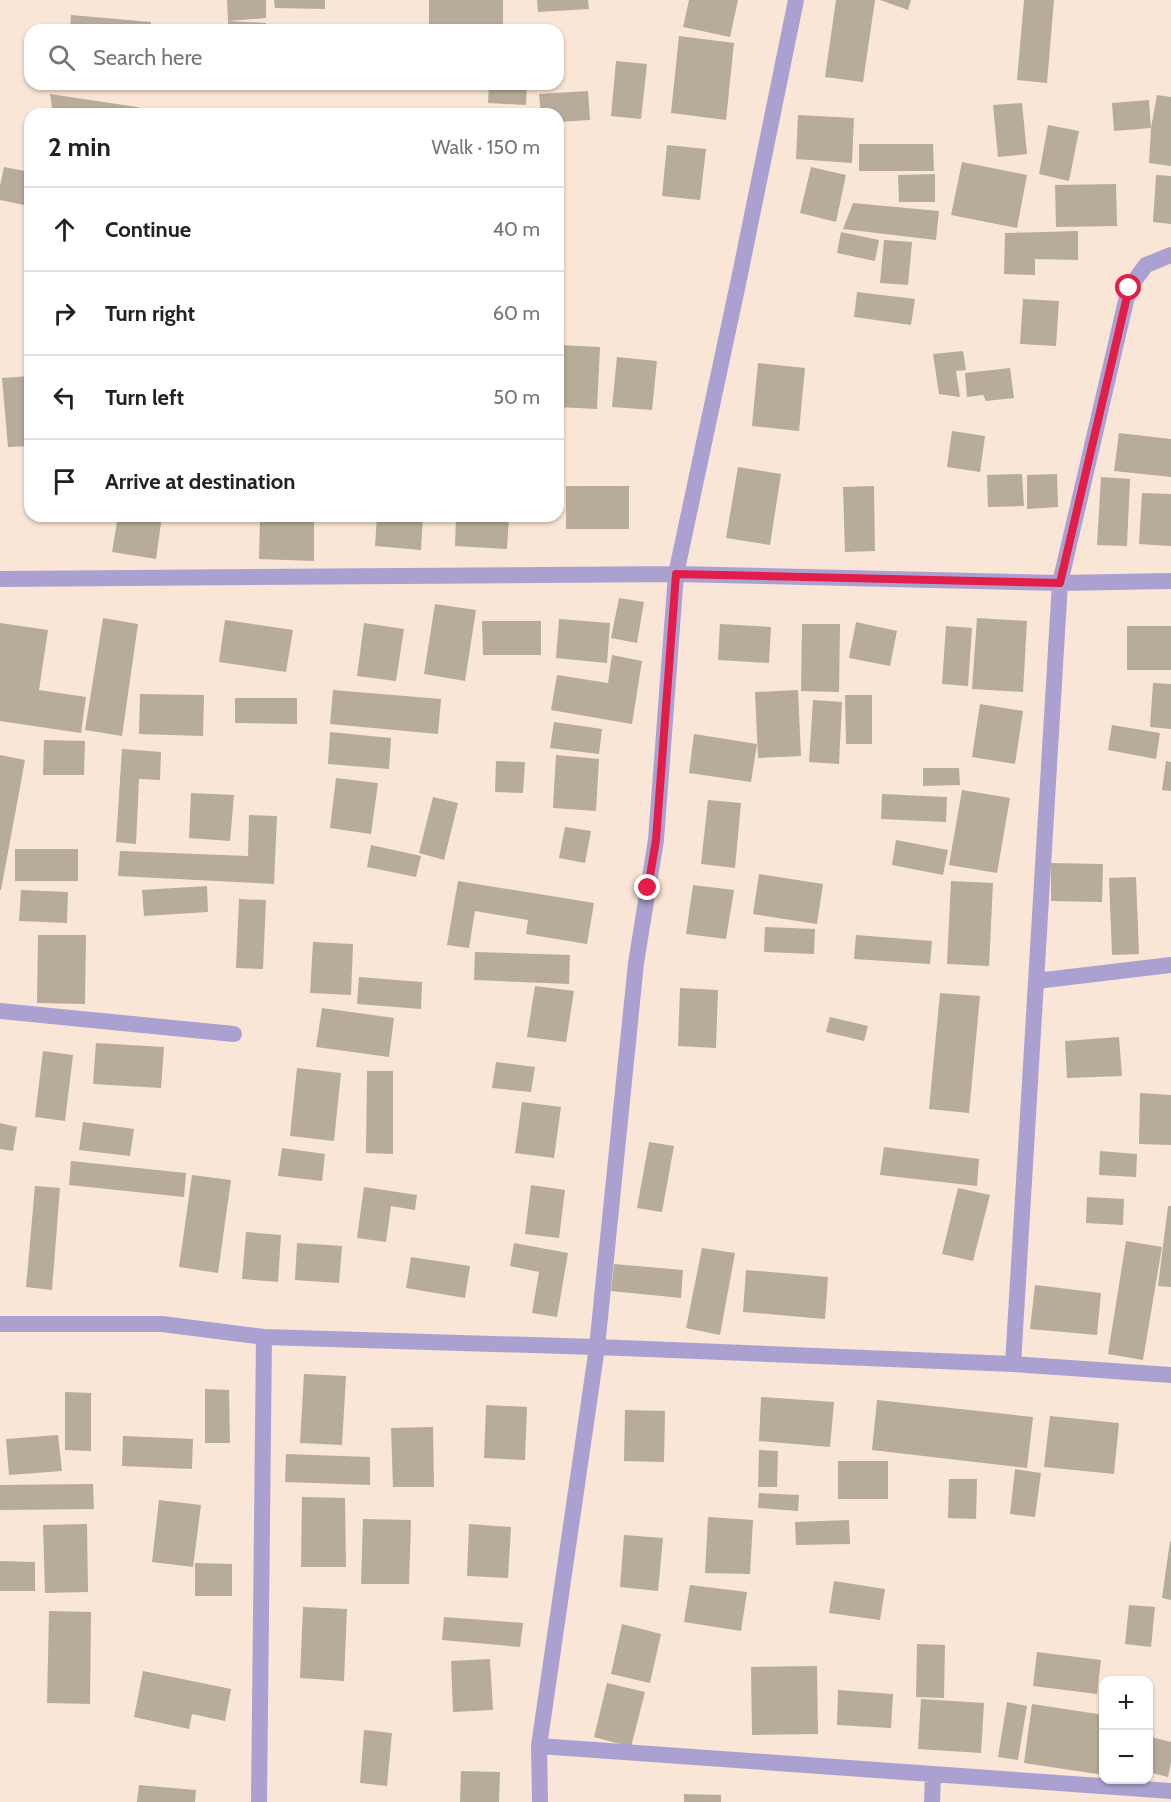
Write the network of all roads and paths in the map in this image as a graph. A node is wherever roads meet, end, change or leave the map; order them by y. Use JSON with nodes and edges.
{"nodes":[{"id":1,"x":796,"y":0,"type":"edge"},
{"id":2,"x":1171,"y":255,"type":"edge"},
{"id":3,"x":676,"y":574,"type":"junction"},
{"id":4,"x":0,"y":579,"type":"edge"},
{"id":5,"x":1171,"y":581,"type":"edge"},
{"id":6,"x":1060,"y":583,"type":"junction"},
{"id":7,"x":1171,"y":965,"type":"edge"},
{"id":8,"x":1036,"y":981,"type":"junction"},
{"id":9,"x":0,"y":1011,"type":"edge"},
{"id":10,"x":234,"y":1034,"type":"dead end"},
{"id":11,"x":0,"y":1324,"type":"edge"},
{"id":12,"x":264,"y":1337,"type":"junction"},
{"id":13,"x":597,"y":1347,"type":"junction"},
{"id":14,"x":1013,"y":1364,"type":"junction"},
{"id":15,"x":1171,"y":1375,"type":"edge"},
{"id":16,"x":539,"y":1746,"type":"junction"},
{"id":17,"x":933,"y":1775,"type":"junction"},
{"id":18,"x":1171,"y":1791,"type":"edge"},
{"id":19,"x":259,"y":1802,"type":"edge"},
{"id":20,"x":540,"y":1802,"type":"edge"},
{"id":21,"x":932,"y":1802,"type":"edge"}],
"edges":[{"from":1,"to":3,"type":"street"},
{"from":2,"to":6,"type":"street"},
{"from":3,"to":4,"type":"street"},
{"from":3,"to":6,"type":"street"},
{"from":3,"to":13,"type":"street"},
{"from":5,"to":6,"type":"street"},
{"from":6,"to":8,"type":"street"},
{"from":7,"to":8,"type":"street"},
{"from":8,"to":14,"type":"street"},
{"from":9,"to":10,"type":"street"},
{"from":11,"to":12,"type":"street"},
{"from":12,"to":13,"type":"street"},
{"from":12,"to":19,"type":"street"},
{"from":13,"to":14,"type":"street"},
{"from":13,"to":16,"type":"street"},
{"from":14,"to":15,"type":"street"},
{"from":16,"to":17,"type":"street"},
{"from":16,"to":20,"type":"street"},
{"from":17,"to":18,"type":"street"},
{"from":17,"to":21,"type":"street"}]}
